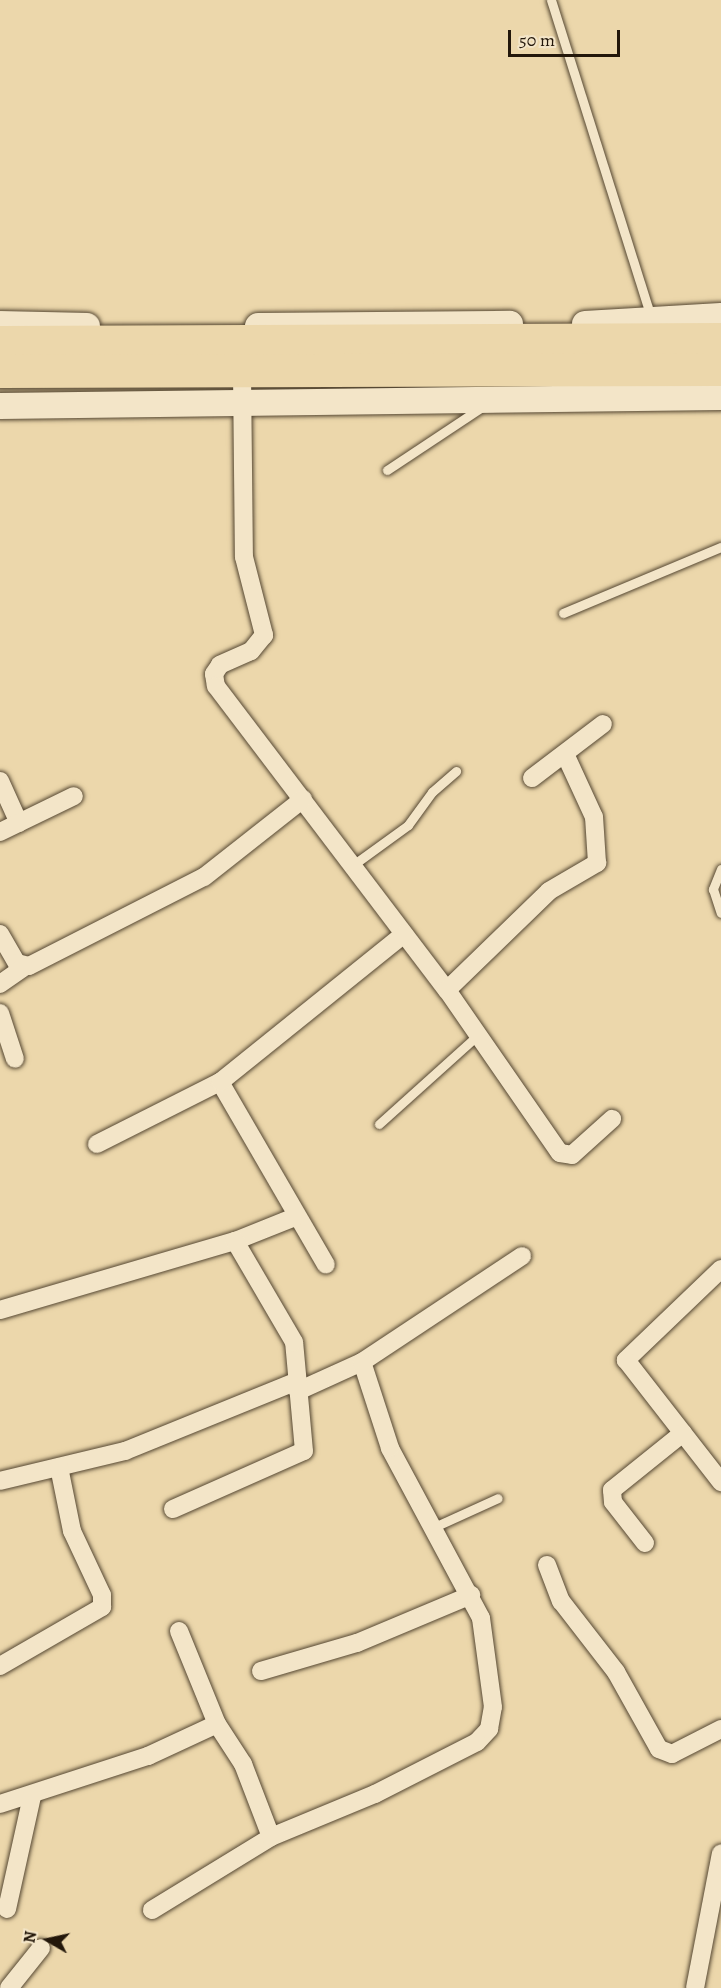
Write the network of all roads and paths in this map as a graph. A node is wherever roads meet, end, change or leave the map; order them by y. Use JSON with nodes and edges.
{"nodes":[{"id":1,"x":551,"y":0,"type":"edge"},
{"id":2,"x":721,"y":316,"type":"edge"},
{"id":3,"x":0,"y":324,"type":"edge"},
{"id":4,"x":652,"y":330,"type":"junction"},
{"id":5,"x":721,"y":339,"type":"edge"},
{"id":6,"x":0,"y":342,"type":"edge"},
{"id":7,"x":721,"y":369,"type":"edge"},
{"id":8,"x":6,"y":379,"type":"edge"},
{"id":9,"x":243,"y":387,"type":"junction"},
{"id":10,"x":721,"y":397,"type":"edge"},
{"id":11,"x":494,"y":399,"type":"junction"},
{"id":12,"x":0,"y":406,"type":"edge"},
{"id":13,"x":387,"y":470,"type":"dead end"},
{"id":14,"x":721,"y":547,"type":"edge"},
{"id":15,"x":563,"y":613,"type":"dead end"},
{"id":16,"x":603,"y":724,"type":"dead end"},
{"id":17,"x":566,"y":756,"type":"junction"},
{"id":18,"x":456,"y":771,"type":"dead end"},
{"id":19,"x":532,"y":778,"type":"dead end"},
{"id":20,"x":0,"y":781,"type":"edge"},
{"id":21,"x":74,"y":796,"type":"dead end"},
{"id":22,"x":303,"y":799,"type":"junction"},
{"id":23,"x":19,"y":823,"type":"junction"},
{"id":24,"x":0,"y":832,"type":"edge"},
{"id":25,"x":352,"y":865,"type":"junction"},
{"id":26,"x":721,"y":869,"type":"edge"},
{"id":27,"x":721,"y":913,"type":"edge"},
{"id":28,"x":404,"y":934,"type":"junction"},
{"id":29,"x":2,"y":941,"type":"edge"},
{"id":30,"x":24,"y":967,"type":"junction"},
{"id":31,"x":0,"y":984,"type":"edge"},
{"id":32,"x":447,"y":990,"type":"junction"},
{"id":33,"x":0,"y":1013,"type":"edge"},
{"id":34,"x":478,"y":1035,"type":"junction"},
{"id":35,"x":15,"y":1059,"type":"dead end"},
{"id":36,"x":220,"y":1082,"type":"junction"},
{"id":37,"x":612,"y":1119,"type":"dead end"},
{"id":38,"x":379,"y":1124,"type":"dead end"},
{"id":39,"x":96,"y":1144,"type":"dead end"},
{"id":40,"x":295,"y":1217,"type":"junction"},
{"id":41,"x":235,"y":1241,"type":"junction"},
{"id":42,"x":522,"y":1256,"type":"dead end"},
{"id":43,"x":326,"y":1265,"type":"dead end"},
{"id":44,"x":721,"y":1269,"type":"edge"},
{"id":45,"x":0,"y":1310,"type":"edge"},
{"id":46,"x":362,"y":1362,"type":"junction"},
{"id":47,"x":297,"y":1386,"type":"junction"},
{"id":48,"x":683,"y":1433,"type":"junction"},
{"id":49,"x":59,"y":1467,"type":"junction"},
{"id":50,"x":0,"y":1481,"type":"edge"},
{"id":51,"x":721,"y":1482,"type":"edge"},
{"id":52,"x":498,"y":1498,"type":"dead end"},
{"id":53,"x":172,"y":1509,"type":"dead end"},
{"id":54,"x":432,"y":1527,"type":"junction"},
{"id":55,"x":645,"y":1543,"type":"dead end"},
{"id":56,"x":547,"y":1565,"type":"dead end"},
{"id":57,"x":471,"y":1595,"type":"junction"},
{"id":58,"x":178,"y":1631,"type":"dead end"},
{"id":59,"x":0,"y":1666,"type":"edge"},
{"id":60,"x":261,"y":1671,"type":"dead end"},
{"id":61,"x":218,"y":1724,"type":"junction"},
{"id":62,"x":721,"y":1729,"type":"edge"},
{"id":63,"x":33,"y":1796,"type":"junction"},
{"id":64,"x":0,"y":1804,"type":"edge"},
{"id":65,"x":271,"y":1837,"type":"junction"},
{"id":66,"x":721,"y":1853,"type":"edge"},
{"id":67,"x":7,"y":1910,"type":"dead end"},
{"id":68,"x":152,"y":1910,"type":"dead end"},
{"id":69,"x":41,"y":1948,"type":"dead end"},
{"id":70,"x":9,"y":1988,"type":"edge"},
{"id":71,"x":695,"y":1988,"type":"edge"}],
"edges":[{"from":1,"to":4,"type":"lane"},
{"from":2,"to":4,"type":"street"},
{"from":3,"to":4,"type":"street"},
{"from":4,"to":5,"type":"highway"},
{"from":4,"to":6,"type":"highway"},
{"from":7,"to":9,"type":"highway"},
{"from":8,"to":9,"type":"highway"},
{"from":9,"to":11,"type":"street"},
{"from":9,"to":12,"type":"street"},
{"from":9,"to":22,"type":"street"},
{"from":10,"to":11,"type":"street"},
{"from":11,"to":13,"type":"lane"},
{"from":14,"to":15,"type":"lane"},
{"from":16,"to":17,"type":"street"},
{"from":17,"to":19,"type":"street"},
{"from":17,"to":32,"type":"street"},
{"from":18,"to":25,"type":"lane"},
{"from":20,"to":23,"type":"street"},
{"from":21,"to":23,"type":"street"},
{"from":22,"to":25,"type":"street"},
{"from":22,"to":30,"type":"street"},
{"from":23,"to":24,"type":"street"},
{"from":25,"to":28,"type":"street"},
{"from":26,"to":27,"type":"lane"},
{"from":28,"to":32,"type":"street"},
{"from":28,"to":36,"type":"street"},
{"from":29,"to":30,"type":"street"},
{"from":30,"to":31,"type":"street"},
{"from":32,"to":34,"type":"street"},
{"from":33,"to":35,"type":"street"},
{"from":34,"to":37,"type":"street"},
{"from":34,"to":38,"type":"lane"},
{"from":36,"to":39,"type":"street"},
{"from":36,"to":40,"type":"street"},
{"from":40,"to":41,"type":"street"},
{"from":40,"to":43,"type":"street"},
{"from":41,"to":45,"type":"street"},
{"from":41,"to":47,"type":"street"},
{"from":42,"to":46,"type":"street"},
{"from":44,"to":48,"type":"street"},
{"from":46,"to":47,"type":"street"},
{"from":46,"to":54,"type":"street"},
{"from":47,"to":49,"type":"street"},
{"from":47,"to":53,"type":"street"},
{"from":48,"to":51,"type":"street"},
{"from":48,"to":55,"type":"street"},
{"from":49,"to":50,"type":"street"},
{"from":49,"to":59,"type":"street"},
{"from":52,"to":54,"type":"lane"},
{"from":54,"to":57,"type":"street"},
{"from":56,"to":62,"type":"street"},
{"from":57,"to":60,"type":"street"},
{"from":57,"to":65,"type":"street"},
{"from":58,"to":61,"type":"street"},
{"from":61,"to":63,"type":"street"},
{"from":61,"to":65,"type":"street"},
{"from":63,"to":64,"type":"street"},
{"from":63,"to":67,"type":"street"},
{"from":65,"to":68,"type":"street"},
{"from":66,"to":71,"type":"street"},
{"from":69,"to":70,"type":"street"}]}
